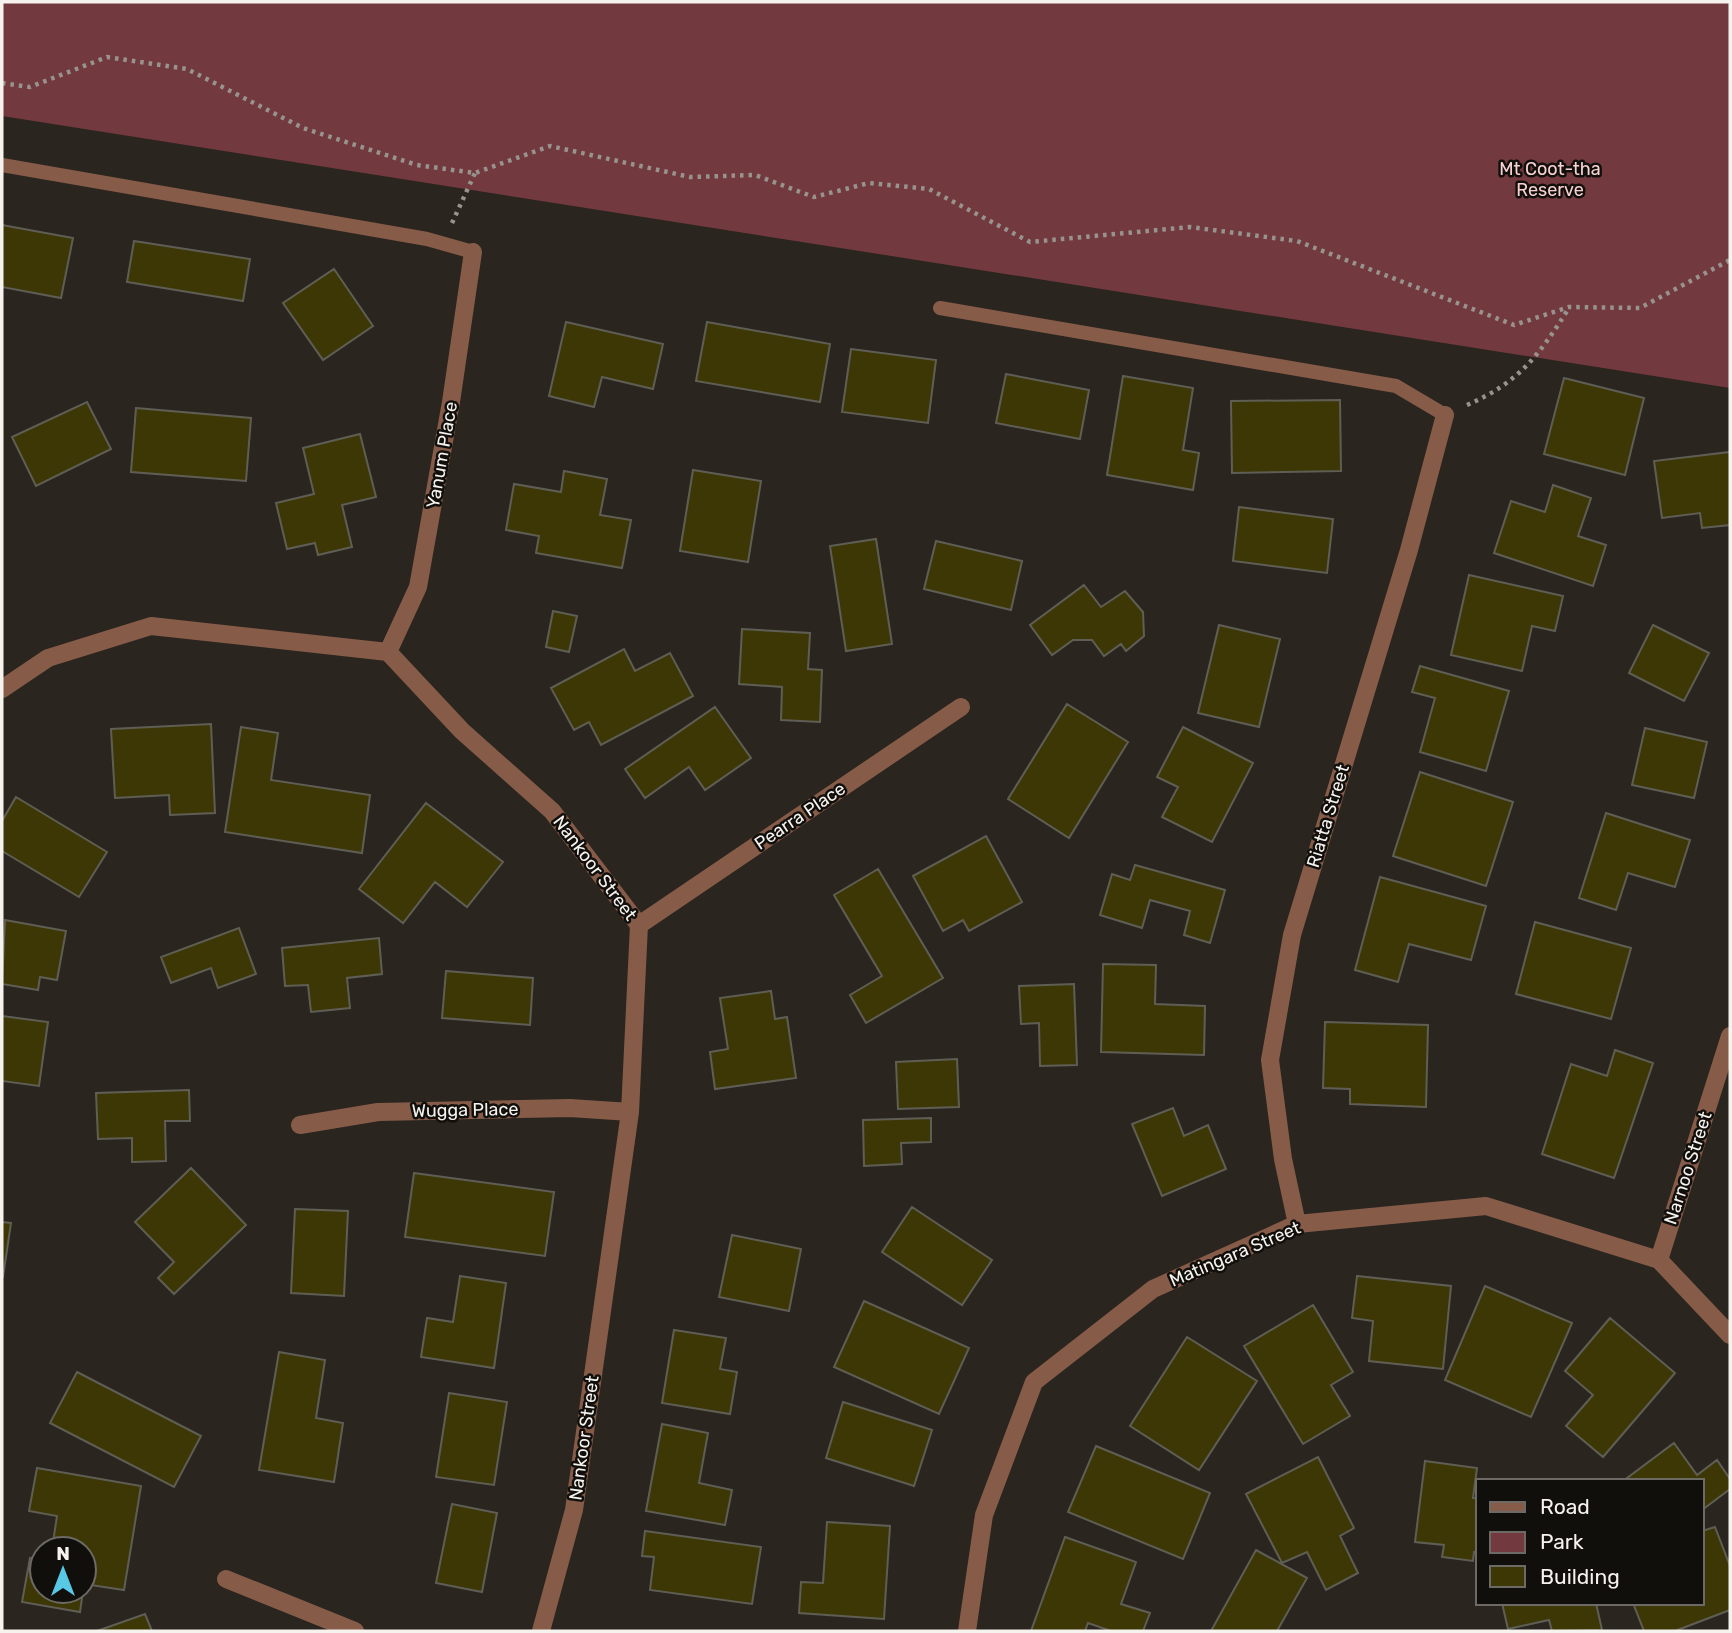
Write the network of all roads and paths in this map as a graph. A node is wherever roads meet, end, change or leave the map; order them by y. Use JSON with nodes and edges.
{"nodes":[{"id":1,"x":2,"y":83,"type":"edge"},
{"id":2,"x":2,"y":164,"type":"edge"},
{"id":3,"x":475,"y":173,"type":"junction"},
{"id":4,"x":443,"y":242,"type":"junction"},
{"id":5,"x":473,"y":252,"type":"joint"},
{"id":6,"x":1730,"y":260,"type":"edge"},
{"id":7,"x":1569,"y":307,"type":"junction"},
{"id":8,"x":940,"y":308,"type":"dead end"},
{"id":9,"x":1445,"y":415,"type":"junction"},
{"id":10,"x":388,"y":652,"type":"junction"},
{"id":11,"x":2,"y":689,"type":"edge"},
{"id":12,"x":961,"y":707,"type":"dead end"},
{"id":13,"x":639,"y":926,"type":"junction"},
{"id":14,"x":1730,"y":1036,"type":"edge"},
{"id":15,"x":630,"y":1112,"type":"junction"},
{"id":16,"x":300,"y":1125,"type":"dead end"},
{"id":17,"x":1297,"y":1224,"type":"junction"},
{"id":18,"x":1659,"y":1260,"type":"junction"},
{"id":19,"x":1730,"y":1335,"type":"edge"},
{"id":20,"x":226,"y":1579,"type":"dead end"},
{"id":21,"x":355,"y":1631,"type":"edge"},
{"id":22,"x":541,"y":1631,"type":"edge"},
{"id":23,"x":967,"y":1631,"type":"edge"}],
"edges":[{"from":1,"to":3,"type":"path"},
{"from":2,"to":4,"type":"lane"},
{"from":3,"to":4,"type":"path"},
{"from":3,"to":7,"type":"path"},
{"from":4,"to":5,"type":"lane"},
{"from":5,"to":10,"type":"street","name":"Yanum Place"},
{"from":6,"to":7,"type":"path"},
{"from":7,"to":9,"type":"path"},
{"from":8,"to":9,"type":"lane"},
{"from":9,"to":17,"type":"street","name":"Riatta Street"},
{"from":10,"to":11,"type":"street"},
{"from":10,"to":13,"type":"street","name":"Nankoor Street"},
{"from":12,"to":13,"type":"street","name":"Pearra Place"},
{"from":13,"to":15,"type":"street","name":"Nankoor Street"},
{"from":14,"to":18,"type":"street","name":"Narnoo Street"},
{"from":15,"to":16,"type":"street","name":"Wugga Place"},
{"from":15,"to":22,"type":"street","name":"Nankoor Street"},
{"from":17,"to":18,"type":"street","name":"Matingara Street"},
{"from":17,"to":23,"type":"street","name":"Matingara Street"},
{"from":18,"to":19,"type":"street","name":"Matingara Street"},
{"from":20,"to":21,"type":"street"}]}
